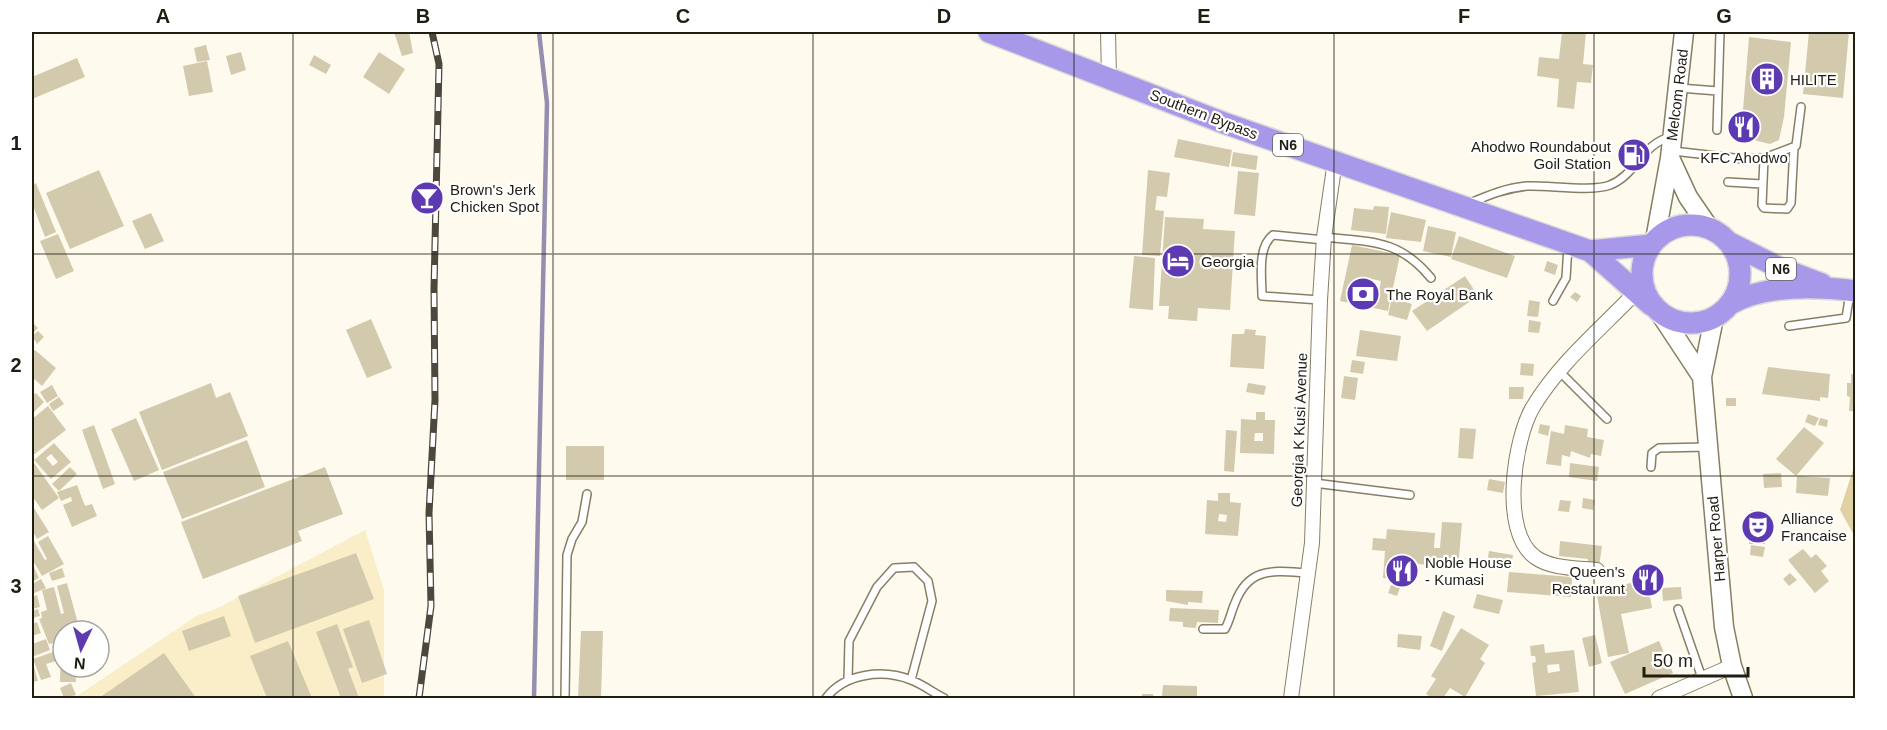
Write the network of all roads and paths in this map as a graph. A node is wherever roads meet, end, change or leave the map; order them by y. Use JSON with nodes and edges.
{"nodes":[{"id":1,"x":989,"y":32,"type":"edge"},
{"id":2,"x":1108,"y":32,"type":"edge"},
{"id":3,"x":1684,"y":32,"type":"edge"},
{"id":4,"x":1720,"y":32,"type":"edge"},
{"id":5,"x":1109,"y":77,"type":"junction"},
{"id":6,"x":1677,"y":88,"type":"junction"},
{"id":7,"x":1718,"y":91,"type":"junction"},
{"id":8,"x":1801,"y":107,"type":"dead end"},
{"id":9,"x":1717,"y":130,"type":"dead end"},
{"id":10,"x":1794,"y":147,"type":"junction"},
{"id":11,"x":1671,"y":148,"type":"junction"},
{"id":12,"x":1764,"y":158,"type":"junction"},
{"id":13,"x":1335,"y":161,"type":"junction"},
{"id":14,"x":1728,"y":182,"type":"dead end"},
{"id":15,"x":1762,"y":184,"type":"junction"},
{"id":16,"x":1462,"y":206,"type":"junction"},
{"id":17,"x":1710,"y":229,"type":"junction"},
{"id":18,"x":1324,"y":239,"type":"junction"},
{"id":19,"x":1727,"y":241,"type":"junction"},
{"id":20,"x":1653,"y":242,"type":"junction"},
{"id":21,"x":1568,"y":243,"type":"junction"},
{"id":22,"x":1590,"y":251,"type":"junction"},
{"id":23,"x":1431,"y":278,"type":"dead end"},
{"id":24,"x":1848,"y":290,"type":"edge"},
{"id":25,"x":1320,"y":300,"type":"junction"},
{"id":26,"x":1553,"y":301,"type":"dead end"},
{"id":27,"x":1649,"y":303,"type":"junction"},
{"id":28,"x":1730,"y":304,"type":"junction"},
{"id":29,"x":1714,"y":318,"type":"junction"},
{"id":30,"x":1789,"y":326,"type":"dead end"},
{"id":31,"x":1559,"y":371,"type":"junction"},
{"id":32,"x":1702,"y":377,"type":"junction"},
{"id":33,"x":1607,"y":419,"type":"dead end"},
{"id":34,"x":1710,"y":447,"type":"junction"},
{"id":35,"x":1651,"y":467,"type":"dead end"},
{"id":36,"x":1314,"y":483,"type":"junction"},
{"id":37,"x":586,"y":494,"type":"dead end"},
{"id":38,"x":1410,"y":495,"type":"dead end"},
{"id":39,"x":1597,"y":570,"type":"dead end"},
{"id":40,"x":1308,"y":573,"type":"junction"},
{"id":41,"x":1678,"y":609,"type":"dead end"},
{"id":42,"x":1203,"y":629,"type":"dead end"},
{"id":43,"x":1732,"y":666,"type":"junction"},
{"id":44,"x":1702,"y":678,"type":"junction"},
{"id":45,"x":848,"y":680,"type":"junction"},
{"id":46,"x":911,"y":680,"type":"junction"},
{"id":47,"x":565,"y":699,"type":"edge"},
{"id":48,"x":826,"y":699,"type":"edge"},
{"id":49,"x":944,"y":699,"type":"edge"},
{"id":50,"x":1292,"y":699,"type":"edge"},
{"id":51,"x":1659,"y":699,"type":"edge"},
{"id":52,"x":1743,"y":699,"type":"edge"}],
"edges":[{"from":1,"to":5,"type":"highway","name":"Southern Bypass","number":"N6"},
{"from":2,"to":5,"type":"street"},
{"from":3,"to":6,"type":"main road","name":"Melcom Road"},
{"from":4,"to":7,"type":"lane"},
{"from":5,"to":13,"type":"highway","name":"Southern Bypass","number":"N6"},
{"from":6,"to":7,"type":"lane"},
{"from":6,"to":11,"type":"main road","name":"Melcom Road"},
{"from":7,"to":9,"type":"lane"},
{"from":8,"to":10,"type":"lane"},
{"from":10,"to":12,"type":"lane"},
{"from":10,"to":15,"type":"lane"},
{"from":11,"to":12,"type":"lane"},
{"from":11,"to":16,"type":"lane"},
{"from":11,"to":17,"type":"main road","name":"Melcom Road"},
{"from":11,"to":20,"type":"main road","name":"Melcom Road"},
{"from":12,"to":15,"type":"lane"},
{"from":13,"to":16,"type":"highway","name":"Southern Bypass","number":"N6"},
{"from":13,"to":18,"type":"street","name":"Georgia K Kusi Avenue"},
{"from":14,"to":15,"type":"lane"},
{"from":16,"to":21,"type":"highway","name":"Southern Bypass","number":"N6"},
{"from":17,"to":19,"type":"highway","number":"N6"},
{"from":17,"to":20,"type":"highway","number":"N6"},
{"from":18,"to":23,"type":"lane"},
{"from":18,"to":25,"type":"street","name":"Georgia K Kusi Avenue"},
{"from":18,"to":25,"type":"lane"},
{"from":19,"to":24,"type":"highway","number":"N6"},
{"from":19,"to":28,"type":"highway","number":"N6"},
{"from":20,"to":22,"type":"highway","name":"Southern Bypass","number":"N6"},
{"from":20,"to":27,"type":"highway"},
{"from":21,"to":22,"type":"highway","name":"Southern Bypass","number":"N6"},
{"from":21,"to":26,"type":"lane"},
{"from":22,"to":27,"type":"highway","name":"Southern Bypass","number":"N6"},
{"from":24,"to":28,"type":"highway","number":"N6"},
{"from":24,"to":30,"type":"lane"},
{"from":25,"to":36,"type":"street","name":"Georgia K Kusi Avenue"},
{"from":27,"to":29,"type":"highway","number":"N6"},
{"from":27,"to":31,"type":"street"},
{"from":27,"to":32,"type":"main road","name":"Harper Road"},
{"from":28,"to":29,"type":"highway","number":"N6"},
{"from":29,"to":32,"type":"main road","name":"Harper Road"},
{"from":31,"to":33,"type":"lane"},
{"from":31,"to":39,"type":"street"},
{"from":32,"to":34,"type":"main road","name":"Harper Road"},
{"from":34,"to":35,"type":"lane"},
{"from":34,"to":43,"type":"main road","name":"Harper Road"},
{"from":36,"to":38,"type":"lane"},
{"from":36,"to":40,"type":"street","name":"Georgia K Kusi Avenue"},
{"from":37,"to":47,"type":"lane"},
{"from":40,"to":42,"type":"lane"},
{"from":40,"to":50,"type":"street","name":"Georgia K Kusi Avenue"},
{"from":41,"to":44,"type":"lane"},
{"from":43,"to":44,"type":"street"},
{"from":43,"to":52,"type":"main road","name":"Harper Road"},
{"from":44,"to":51,"type":"street"},
{"from":45,"to":46,"type":"lane"},
{"from":45,"to":46,"type":"lane"},
{"from":45,"to":48,"type":"lane"},
{"from":46,"to":49,"type":"lane"}]}
